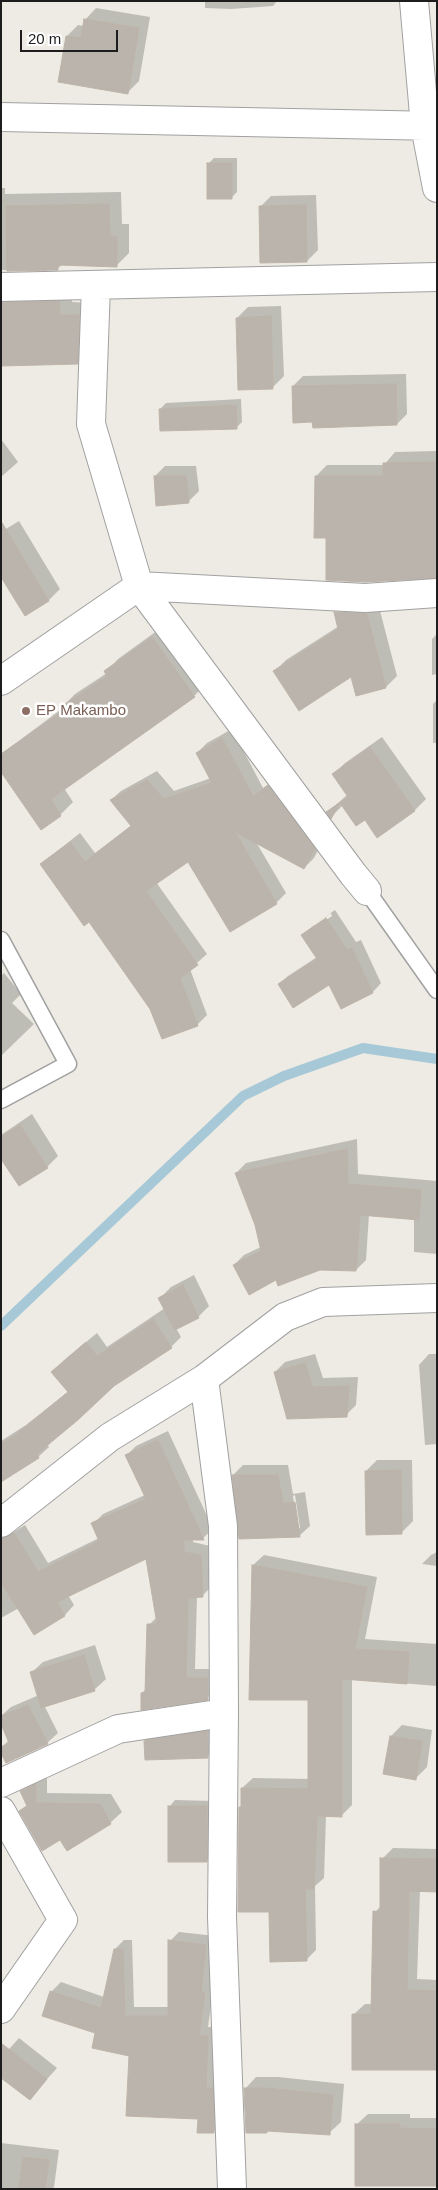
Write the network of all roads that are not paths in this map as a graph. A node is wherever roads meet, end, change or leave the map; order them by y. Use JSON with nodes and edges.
{"nodes":[{"id":1,"x":414,"y":1,"type":"edge"},
{"id":2,"x":1,"y":117,"type":"edge"},
{"id":3,"x":431,"y":126,"type":"edge"},
{"id":4,"x":437,"y":188,"type":"edge"},
{"id":5,"x":437,"y":277,"type":"edge"},
{"id":6,"x":96,"y":285,"type":"junction"},
{"id":7,"x":1,"y":287,"type":"edge"},
{"id":8,"x":139,"y":586,"type":"junction"},
{"id":9,"x":437,"y":593,"type":"edge"},
{"id":10,"x":1,"y":682,"type":"edge"},
{"id":11,"x":368,"y":891,"type":"joint"},
{"id":12,"x":1,"y":940,"type":"edge"},
{"id":13,"x":437,"y":990,"type":"edge"},
{"id":14,"x":1,"y":1100,"type":"edge"},
{"id":15,"x":437,"y":1298,"type":"edge"},
{"id":16,"x":204,"y":1379,"type":"junction"},
{"id":17,"x":1,"y":1522,"type":"edge"},
{"id":18,"x":224,"y":1713,"type":"junction"},
{"id":19,"x":1,"y":1783,"type":"edge"},
{"id":20,"x":1,"y":1811,"type":"edge"},
{"id":21,"x":1,"y":2009,"type":"edge"},
{"id":22,"x":232,"y":2189,"type":"edge"}],
"edges":[{"from":1,"to":3,"type":"street"},
{"from":2,"to":3,"type":"street"},
{"from":3,"to":4,"type":"street"},
{"from":5,"to":6,"type":"street"},
{"from":6,"to":7,"type":"street"},
{"from":6,"to":8,"type":"street"},
{"from":8,"to":9,"type":"street"},
{"from":8,"to":10,"type":"street"},
{"from":8,"to":11,"type":"street"},
{"from":11,"to":13,"type":"lane"},
{"from":12,"to":14,"type":"lane"},
{"from":15,"to":16,"type":"street"},
{"from":16,"to":17,"type":"street"},
{"from":16,"to":18,"type":"street"},
{"from":18,"to":19,"type":"street"},
{"from":18,"to":22,"type":"street"},
{"from":20,"to":21,"type":"street"}]}
